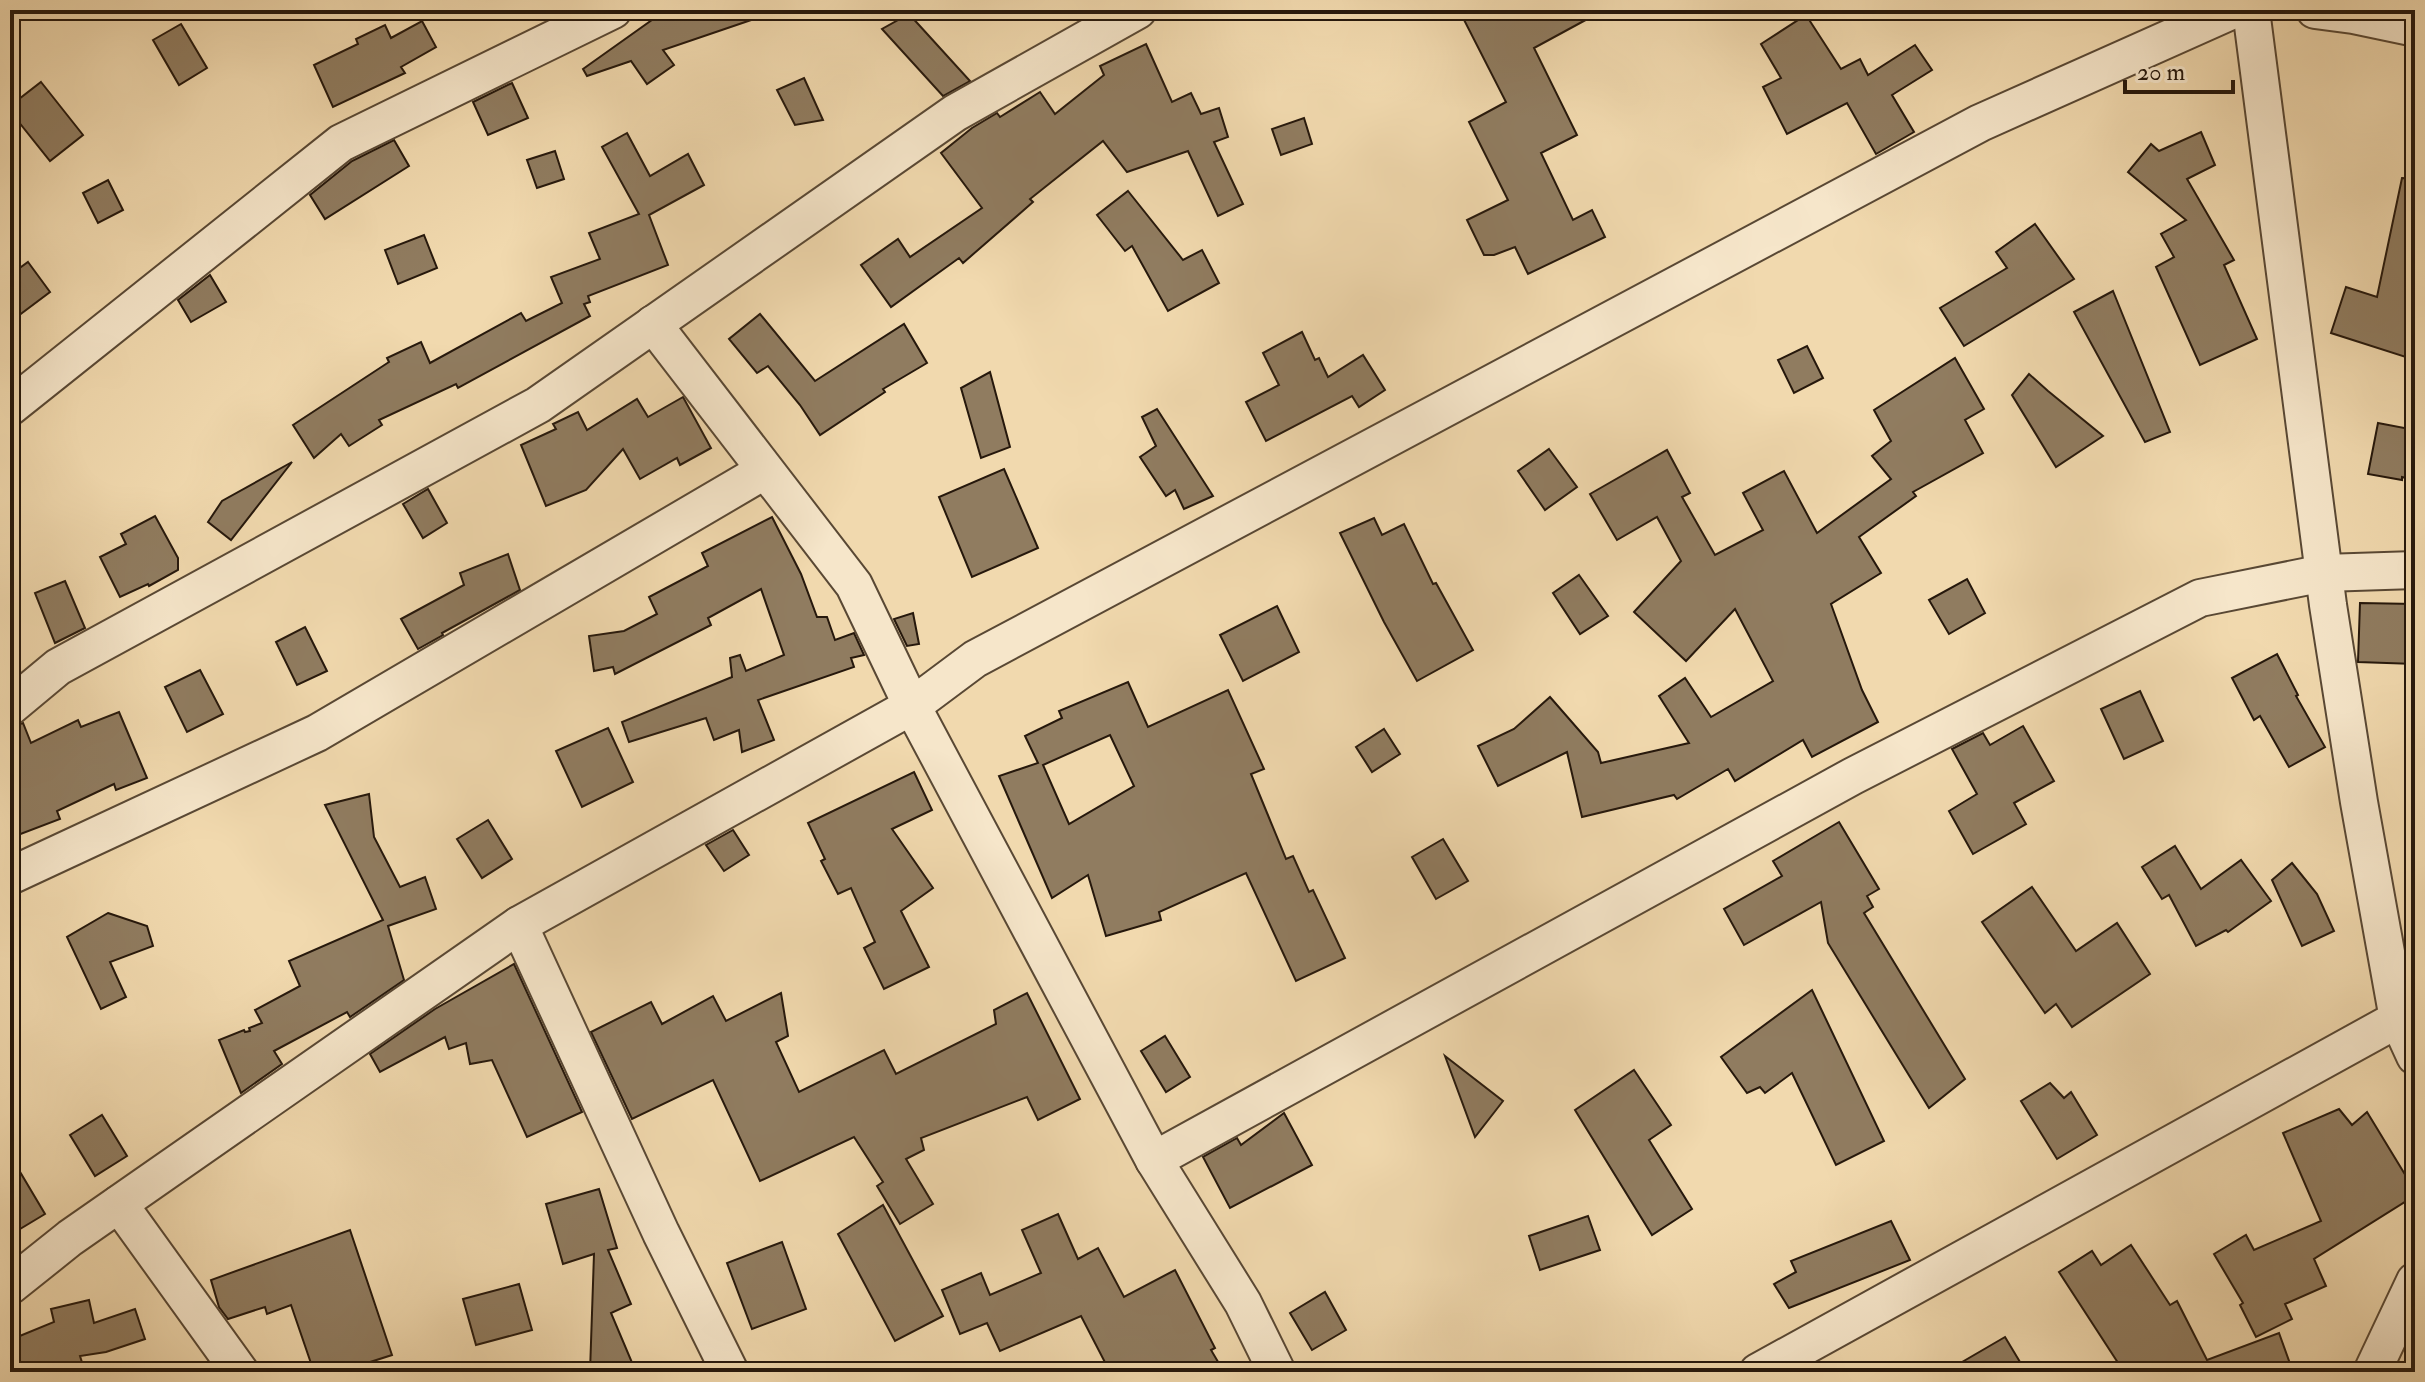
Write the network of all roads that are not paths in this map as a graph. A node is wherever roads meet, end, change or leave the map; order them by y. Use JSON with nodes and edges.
{"nodes":[{"id":1,"x":613,"y":10,"type":"edge"},
{"id":2,"x":1138,"y":10,"type":"edge"},
{"id":3,"x":2233,"y":10,"type":"edge"},
{"id":4,"x":2251,"y":10,"type":"edge"},
{"id":5,"x":2315,"y":10,"type":"edge"},
{"id":6,"x":2415,"y":28,"type":"edge"},
{"id":7,"x":653,"y":324,"type":"junction"},
{"id":8,"x":10,"y":407,"type":"edge"},
{"id":9,"x":764,"y":471,"type":"junction"},
{"id":10,"x":2415,"y":570,"type":"edge"},
{"id":11,"x":2324,"y":573,"type":"junction"},
{"id":12,"x":912,"y":706,"type":"junction"},
{"id":13,"x":10,"y":707,"type":"edge"},
{"id":14,"x":10,"y":876,"type":"edge"},
{"id":15,"x":519,"y":925,"type":"junction"},
{"id":16,"x":2398,"y":1019,"type":"junction"},
{"id":17,"x":2415,"y":1056,"type":"edge"},
{"id":18,"x":1154,"y":1160,"type":"junction"},
{"id":19,"x":119,"y":1204,"type":"junction"},
{"id":20,"x":2415,"y":1281,"type":"edge"},
{"id":21,"x":10,"y":1286,"type":"edge"},
{"id":22,"x":240,"y":1372,"type":"edge"},
{"id":23,"x":730,"y":1372,"type":"edge"},
{"id":24,"x":1277,"y":1372,"type":"edge"},
{"id":25,"x":1758,"y":1372,"type":"edge"},
{"id":26,"x":2372,"y":1372,"type":"edge"}],
"edges":[{"from":1,"to":8,"type":"street"},
{"from":2,"to":7,"type":"street"},
{"from":3,"to":12,"type":"street"},
{"from":4,"to":11,"type":"street"},
{"from":5,"to":6,"type":"street"},
{"from":7,"to":9,"type":"street"},
{"from":7,"to":13,"type":"street"},
{"from":9,"to":12,"type":"street"},
{"from":9,"to":14,"type":"street"},
{"from":10,"to":11,"type":"street"},
{"from":11,"to":16,"type":"street"},
{"from":11,"to":18,"type":"street"},
{"from":12,"to":15,"type":"street"},
{"from":12,"to":18,"type":"street"},
{"from":15,"to":19,"type":"street"},
{"from":15,"to":23,"type":"street"},
{"from":16,"to":17,"type":"street"},
{"from":16,"to":25,"type":"street"},
{"from":18,"to":24,"type":"street"},
{"from":19,"to":21,"type":"street"},
{"from":19,"to":22,"type":"street"},
{"from":20,"to":26,"type":"street"}]}
